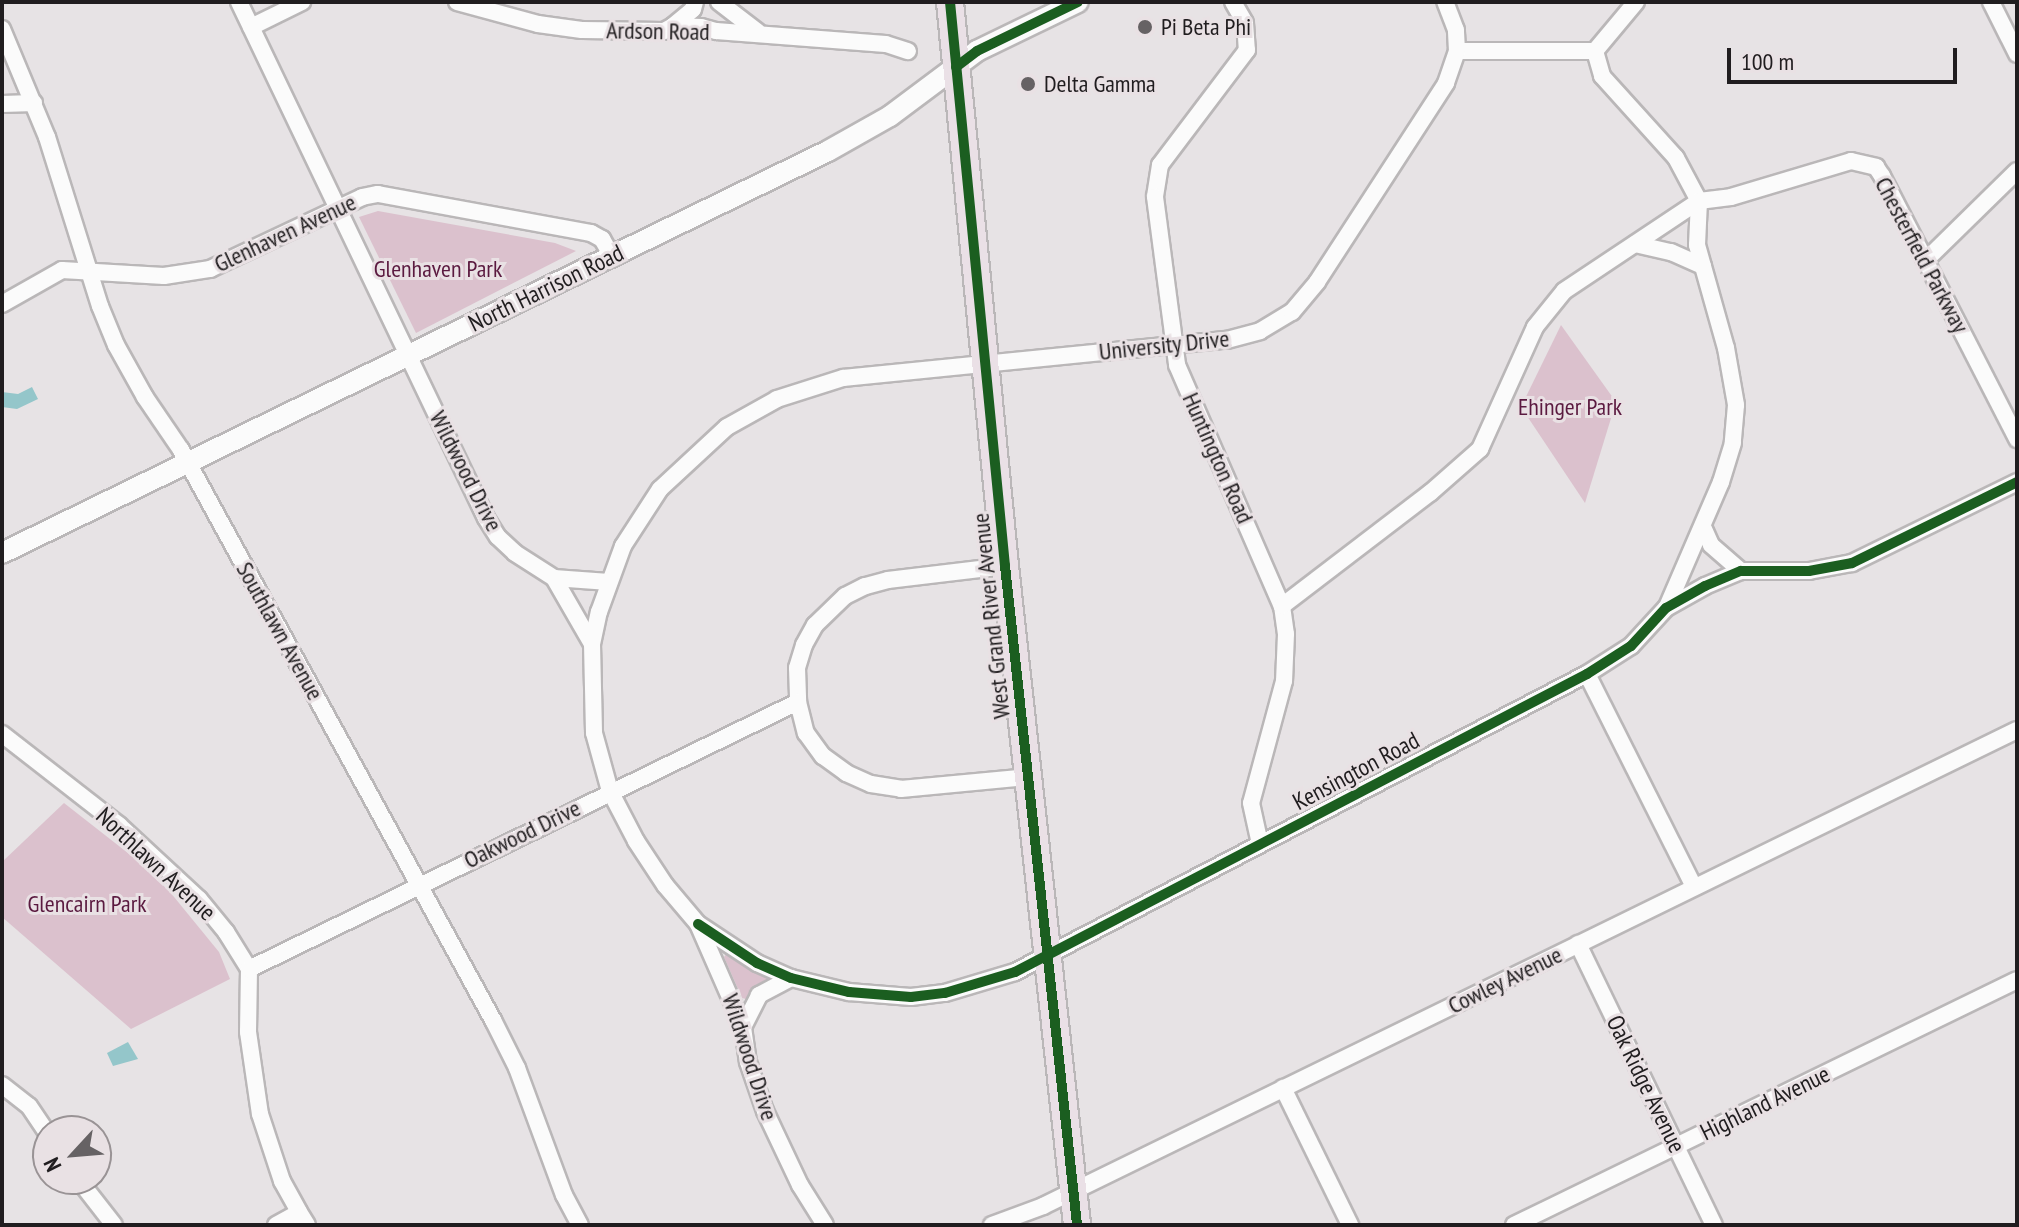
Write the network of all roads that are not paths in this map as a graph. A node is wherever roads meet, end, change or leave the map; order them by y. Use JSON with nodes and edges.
{"nodes":[{"id":1,"x":239,"y":2,"type":"edge"},
{"id":2,"x":302,"y":2,"type":"edge"},
{"id":3,"x":695,"y":2,"type":"edge"},
{"id":4,"x":719,"y":2,"type":"edge"},
{"id":5,"x":950,"y":2,"type":"edge"},
{"id":6,"x":1078,"y":2,"type":"edge"},
{"id":7,"x":1233,"y":2,"type":"edge"},
{"id":8,"x":1445,"y":2,"type":"edge"},
{"id":9,"x":1636,"y":2,"type":"edge"},
{"id":10,"x":1991,"y":2,"type":"edge"},
{"id":11,"x":465,"y":3,"type":"edge"},
{"id":12,"x":673,"y":26,"type":"junction"},
{"id":13,"x":251,"y":27,"type":"junction"},
{"id":14,"x":2,"y":29,"type":"edge"},
{"id":15,"x":759,"y":33,"type":"junction"},
{"id":16,"x":908,"y":51,"type":"dead end"},
{"id":17,"x":1457,"y":51,"type":"junction"},
{"id":18,"x":1595,"y":51,"type":"junction"},
{"id":19,"x":2017,"y":54,"type":"edge"},
{"id":20,"x":956,"y":67,"type":"junction"},
{"id":21,"x":34,"y":103,"type":"junction"},
{"id":22,"x":2,"y":104,"type":"edge"},
{"id":23,"x":2017,"y":171,"type":"edge"},
{"id":24,"x":1699,"y":201,"type":"junction"},
{"id":25,"x":337,"y":210,"type":"junction"},
{"id":26,"x":1635,"y":244,"type":"junction"},
{"id":27,"x":612,"y":256,"type":"junction"},
{"id":28,"x":1926,"y":260,"type":"junction"},
{"id":29,"x":1703,"y":266,"type":"junction"},
{"id":30,"x":89,"y":271,"type":"junction"},
{"id":31,"x":2,"y":304,"type":"edge"},
{"id":32,"x":1172,"y":344,"type":"junction"},
{"id":33,"x":408,"y":355,"type":"junction"},
{"id":34,"x":984,"y":364,"type":"junction"},
{"id":35,"x":2017,"y":439,"type":"edge"},
{"id":36,"x":187,"y":463,"type":"junction"},
{"id":37,"x":2017,"y":482,"type":"edge"},
{"id":38,"x":1704,"y":529,"type":"junction"},
{"id":39,"x":2,"y":553,"type":"edge"},
{"id":40,"x":1005,"y":566,"type":"junction"},
{"id":41,"x":1741,"y":571,"type":"junction"},
{"id":42,"x":554,"y":578,"type":"junction"},
{"id":43,"x":609,"y":582,"type":"junction"},
{"id":44,"x":1282,"y":606,"type":"junction"},
{"id":45,"x":1666,"y":608,"type":"junction"},
{"id":46,"x":592,"y":644,"type":"junction"},
{"id":47,"x":1587,"y":674,"type":"junction"},
{"id":48,"x":798,"y":702,"type":"junction"},
{"id":49,"x":2017,"y":730,"type":"edge"},
{"id":50,"x":2,"y":734,"type":"edge"},
{"id":51,"x":1029,"y":777,"type":"junction"},
{"id":52,"x":610,"y":791,"type":"junction"},
{"id":53,"x":1260,"y":844,"type":"junction"},
{"id":54,"x":420,"y":884,"type":"junction"},
{"id":55,"x":1694,"y":887,"type":"junction"},
{"id":56,"x":698,"y":924,"type":"junction"},
{"id":57,"x":1578,"y":944,"type":"junction"},
{"id":58,"x":1048,"y":956,"type":"junction"},
{"id":59,"x":249,"y":969,"type":"junction"},
{"id":60,"x":791,"y":978,"type":"junction"},
{"id":61,"x":2017,"y":980,"type":"edge"},
{"id":62,"x":743,"y":1027,"type":"junction"},
{"id":63,"x":2,"y":1085,"type":"edge"},
{"id":64,"x":1283,"y":1088,"type":"junction"},
{"id":65,"x":35,"y":1115,"type":"edge"},
{"id":66,"x":1676,"y":1146,"type":"junction"},
{"id":67,"x":1074,"y":1190,"type":"junction"},
{"id":68,"x":91,"y":1195,"type":"edge"},
{"id":69,"x":303,"y":1218,"type":"edge"},
{"id":70,"x":114,"y":1225,"type":"edge"},
{"id":71,"x":276,"y":1225,"type":"edge"},
{"id":72,"x":580,"y":1225,"type":"edge"},
{"id":73,"x":825,"y":1225,"type":"edge"},
{"id":74,"x":992,"y":1225,"type":"edge"},
{"id":75,"x":1077,"y":1225,"type":"edge"},
{"id":76,"x":1350,"y":1225,"type":"edge"},
{"id":77,"x":1514,"y":1225,"type":"edge"},
{"id":78,"x":1714,"y":1225,"type":"edge"}],
"edges":[{"from":1,"to":13,"type":"street","name":"Wildwood Drive"},
{"from":2,"to":13,"type":"street"},
{"from":3,"to":12,"type":"street"},
{"from":4,"to":15,"type":"street"},
{"from":5,"to":20,"type":"main road","name":"West Grand River Avenue"},
{"from":6,"to":20,"type":"street","name":"North Harrison Road"},
{"from":7,"to":32,"type":"street","name":"Huntington Road"},
{"from":8,"to":17,"type":"street"},
{"from":9,"to":18,"type":"street"},
{"from":10,"to":19,"type":"street"},
{"from":11,"to":12,"type":"street","name":"Ardson Road"},
{"from":12,"to":15,"type":"street","name":"Ardson Road"},
{"from":13,"to":25,"type":"street","name":"Wildwood Drive"},
{"from":14,"to":21,"type":"street","name":"Southlawn Avenue"},
{"from":15,"to":16,"type":"street","name":"Ardson Road"},
{"from":17,"to":18,"type":"street"},
{"from":17,"to":32,"type":"street","name":"University Drive"},
{"from":18,"to":24,"type":"street"},
{"from":20,"to":27,"type":"street","name":"North Harrison Road"},
{"from":20,"to":34,"type":"main road","name":"West Grand River Avenue"},
{"from":21,"to":22,"type":"street"},
{"from":21,"to":30,"type":"street","name":"Southlawn Avenue"},
{"from":23,"to":28,"type":"street"},
{"from":24,"to":26,"type":"street","name":"Chesterfield Parkway"},
{"from":24,"to":28,"type":"street","name":"Chesterfield Parkway"},
{"from":24,"to":29,"type":"street"},
{"from":25,"to":27,"type":"street","name":"Glenhaven Avenue"},
{"from":25,"to":30,"type":"street","name":"Glenhaven Avenue"},
{"from":25,"to":33,"type":"street","name":"Wildwood Drive"},
{"from":26,"to":29,"type":"street"},
{"from":26,"to":44,"type":"street","name":"Chesterfield Parkway"},
{"from":27,"to":33,"type":"street","name":"North Harrison Road"},
{"from":28,"to":35,"type":"street","name":"Chesterfield Parkway"},
{"from":29,"to":38,"type":"street"},
{"from":30,"to":31,"type":"street","name":"Glenhaven Avenue"},
{"from":30,"to":36,"type":"street","name":"Southlawn Avenue"},
{"from":32,"to":34,"type":"street","name":"University Drive"},
{"from":32,"to":44,"type":"street","name":"Huntington Road"},
{"from":33,"to":36,"type":"street","name":"North Harrison Road"},
{"from":33,"to":42,"type":"street","name":"Wildwood Drive"},
{"from":34,"to":40,"type":"main road","name":"West Grand River Avenue"},
{"from":34,"to":43,"type":"street","name":"University Drive"},
{"from":36,"to":39,"type":"street","name":"North Harrison Road"},
{"from":36,"to":54,"type":"street","name":"Southlawn Avenue"},
{"from":37,"to":41,"type":"street","name":"Kensington Road"},
{"from":38,"to":41,"type":"street"},
{"from":38,"to":45,"type":"street"},
{"from":40,"to":48,"type":"street"},
{"from":40,"to":51,"type":"main road","name":"West Grand River Avenue"},
{"from":41,"to":45,"type":"street","name":"Kensington Road"},
{"from":42,"to":43,"type":"street"},
{"from":42,"to":46,"type":"street","name":"Wildwood Drive"},
{"from":43,"to":46,"type":"street","name":"University Drive"},
{"from":44,"to":53,"type":"street","name":"Huntington Road"},
{"from":45,"to":47,"type":"street","name":"Kensington Road"},
{"from":46,"to":52,"type":"street","name":"Wildwood Drive"},
{"from":47,"to":53,"type":"street","name":"Kensington Road"},
{"from":47,"to":55,"type":"street"},
{"from":48,"to":51,"type":"street"},
{"from":48,"to":52,"type":"street","name":"Oakwood Drive"},
{"from":49,"to":55,"type":"street","name":"Cowley Avenue"},
{"from":50,"to":59,"type":"street","name":"Northlawn Avenue"},
{"from":51,"to":58,"type":"main road","name":"West Grand River Avenue"},
{"from":52,"to":54,"type":"street","name":"Oakwood Drive"},
{"from":52,"to":56,"type":"street","name":"Wildwood Drive"},
{"from":53,"to":58,"type":"street","name":"Kensington Road"},
{"from":54,"to":59,"type":"street","name":"Oakwood Drive"},
{"from":54,"to":72,"type":"street","name":"Southlawn Avenue"},
{"from":55,"to":57,"type":"street","name":"Cowley Avenue"},
{"from":56,"to":60,"type":"street","name":"Kensington Road"},
{"from":56,"to":62,"type":"street","name":"Wildwood Drive"},
{"from":57,"to":64,"type":"street","name":"Cowley Avenue"},
{"from":57,"to":66,"type":"street","name":"Oak Ridge Avenue"},
{"from":58,"to":60,"type":"street","name":"Kensington Road"},
{"from":58,"to":67,"type":"main road","name":"West Grand River Avenue"},
{"from":59,"to":69,"type":"street"},
{"from":60,"to":62,"type":"street"},
{"from":61,"to":66,"type":"street","name":"Highland Avenue"},
{"from":62,"to":73,"type":"street","name":"Wildwood Drive"},
{"from":63,"to":65,"type":"street"},
{"from":64,"to":67,"type":"street","name":"Cowley Avenue"},
{"from":64,"to":76,"type":"street"},
{"from":66,"to":77,"type":"street","name":"Highland Avenue"},
{"from":66,"to":78,"type":"street","name":"Oak Ridge Avenue"},
{"from":67,"to":74,"type":"street","name":"Cowley Avenue"},
{"from":67,"to":75,"type":"main road","name":"West Grand River Avenue"},
{"from":68,"to":70,"type":"street"},
{"from":69,"to":71,"type":"street"}]}
